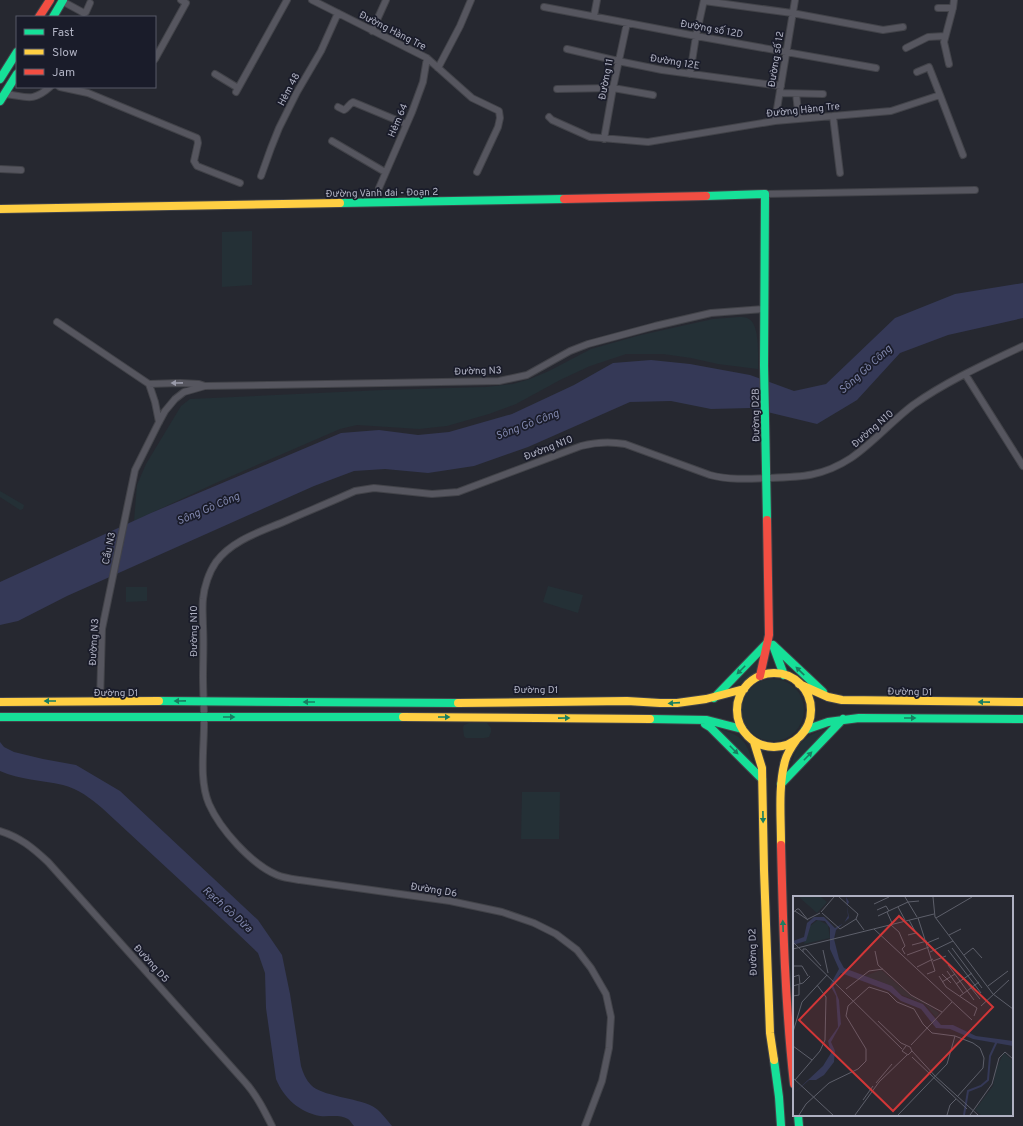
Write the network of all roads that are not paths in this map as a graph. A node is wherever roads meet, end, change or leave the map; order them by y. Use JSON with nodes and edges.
{"nodes":[{"id":1,"x":50,"y":0,"type":"edge"},
{"id":2,"x":181,"y":0,"type":"edge"},
{"id":3,"x":287,"y":0,"type":"edge"},
{"id":4,"x":312,"y":0,"type":"edge"},
{"id":5,"x":386,"y":0,"type":"edge"},
{"id":6,"x":471,"y":0,"type":"edge"},
{"id":7,"x":597,"y":0,"type":"edge"},
{"id":8,"x":704,"y":0,"type":"edge"},
{"id":9,"x":795,"y":0,"type":"edge"},
{"id":10,"x":954,"y":0,"type":"edge"},
{"id":11,"x":63,"y":1,"type":"edge"},
{"id":12,"x":90,"y":3,"type":"dead end"},
{"id":13,"x":544,"y":7,"type":"dead end"},
{"id":14,"x":938,"y":8,"type":"dead end"},
{"id":15,"x":953,"y":8,"type":"junction"},
{"id":16,"x":338,"y":13,"type":"junction"},
{"id":17,"x":792,"y":13,"type":"junction"},
{"id":18,"x":88,"y":14,"type":"edge"},
{"id":19,"x":40,"y":16,"type":"edge"},
{"id":20,"x":53,"y":16,"type":"edge"},
{"id":21,"x":594,"y":16,"type":"junction"},
{"id":22,"x":627,"y":23,"type":"junction"},
{"id":23,"x":903,"y":27,"type":"dead end"},
{"id":24,"x":372,"y":30,"type":"junction"},
{"id":25,"x":696,"y":36,"type":"junction"},
{"id":26,"x":945,"y":36,"type":"junction"},
{"id":27,"x":906,"y":48,"type":"dead end"},
{"id":28,"x":567,"y":49,"type":"dead end"},
{"id":29,"x":786,"y":52,"type":"junction"},
{"id":30,"x":16,"y":54,"type":"edge"},
{"id":31,"x":156,"y":57,"type":"edge"},
{"id":32,"x":427,"y":58,"type":"junction"},
{"id":33,"x":618,"y":61,"type":"junction"},
{"id":34,"x":949,"y":64,"type":"dead end"},
{"id":35,"x":438,"y":68,"type":"junction"},
{"id":36,"x":876,"y":68,"type":"dead end"},
{"id":37,"x":917,"y":72,"type":"dead end"},
{"id":38,"x":215,"y":74,"type":"dead end"},
{"id":39,"x":690,"y":74,"type":"junction"},
{"id":40,"x":16,"y":76,"type":"edge"},
{"id":41,"x":0,"y":80,"type":"edge"},
{"id":42,"x":781,"y":86,"type":"junction"},
{"id":43,"x":49,"y":88,"type":"edge"},
{"id":44,"x":70,"y":88,"type":"edge"},
{"id":45,"x":613,"y":88,"type":"junction"},
{"id":46,"x":557,"y":89,"type":"dead end"},
{"id":47,"x":89,"y":90,"type":"edge"},
{"id":48,"x":780,"y":93,"type":"junction"},
{"id":49,"x":796,"y":94,"type":"junction"},
{"id":50,"x":823,"y":94,"type":"dead end"},
{"id":51,"x":653,"y":95,"type":"dead end"},
{"id":52,"x":940,"y":96,"type":"junction"},
{"id":53,"x":2,"y":97,"type":"edge"},
{"id":54,"x":338,"y":108,"type":"dead end"},
{"id":55,"x":834,"y":116,"type":"junction"},
{"id":56,"x":549,"y":117,"type":"dead end"},
{"id":57,"x":799,"y":119,"type":"junction"},
{"id":58,"x":775,"y":122,"type":"junction"},
{"id":59,"x":406,"y":124,"type":"junction"},
{"id":60,"x":604,"y":138,"type":"junction"},
{"id":61,"x":332,"y":141,"type":"dead end"},
{"id":62,"x":963,"y":155,"type":"dead end"},
{"id":63,"x":0,"y":169,"type":"edge"},
{"id":64,"x":21,"y":170,"type":"dead end"},
{"id":65,"x":385,"y":172,"type":"junction"},
{"id":66,"x":477,"y":172,"type":"dead end"},
{"id":67,"x":840,"y":173,"type":"dead end"},
{"id":68,"x":261,"y":176,"type":"dead end"},
{"id":69,"x":240,"y":183,"type":"dead end"},
{"id":70,"x":379,"y":188,"type":"dead end"},
{"id":71,"x":975,"y":190,"type":"dead end"},
{"id":72,"x":765,"y":194,"type":"junction"},
{"id":73,"x":0,"y":209,"type":"edge"},
{"id":74,"x":764,"y":309,"type":"junction"},
{"id":75,"x":57,"y":322,"type":"dead end"},
{"id":76,"x":1023,"y":346,"type":"edge"},
{"id":77,"x":965,"y":374,"type":"junction"},
{"id":78,"x":149,"y":384,"type":"junction"},
{"id":79,"x":205,"y":386,"type":"junction"},
{"id":80,"x":159,"y":422,"type":"junction"},
{"id":81,"x":1023,"y":466,"type":"edge"},
{"id":82,"x":767,"y":478,"type":"junction"},
{"id":83,"x":124,"y":517,"type":"joint"},
{"id":84,"x":110,"y":584,"type":"joint"},
{"id":85,"x":770,"y":641,"type":"junction"},
{"id":86,"x":784,"y":675,"type":"junction"},
{"id":87,"x":760,"y":676,"type":"junction"},
{"id":88,"x":799,"y":684,"type":"junction"},
{"id":89,"x":744,"y":689,"type":"junction"},
{"id":90,"x":828,"y":697,"type":"junction"},
{"id":91,"x":713,"y":698,"type":"junction"},
{"id":92,"x":204,"y":701,"type":"junction"},
{"id":93,"x":0,"y":702,"type":"edge"},
{"id":94,"x":100,"y":702,"type":"junction"},
{"id":95,"x":1023,"y":702,"type":"edge"},
{"id":96,"x":418,"y":703,"type":"junction"},
{"id":97,"x":0,"y":717,"type":"edge"},
{"id":98,"x":418,"y":717,"type":"junction"},
{"id":99,"x":204,"y":718,"type":"junction"},
{"id":100,"x":597,"y":718,"type":"junction"},
{"id":101,"x":20,"y":719,"type":"junction"},
{"id":102,"x":843,"y":719,"type":"junction"},
{"id":103,"x":1023,"y":719,"type":"edge"},
{"id":104,"x":0,"y":721,"type":"edge"},
{"id":105,"x":715,"y":722,"type":"junction"},
{"id":106,"x":705,"y":724,"type":"junction"},
{"id":107,"x":742,"y":729,"type":"junction"},
{"id":108,"x":805,"y":730,"type":"junction"},
{"id":109,"x":797,"y":739,"type":"junction"},
{"id":110,"x":754,"y":742,"type":"junction"},
{"id":111,"x":762,"y":778,"type":"junction"},
{"id":112,"x":781,"y":784,"type":"junction"},
{"id":113,"x":0,"y":831,"type":"edge"},
{"id":114,"x":784,"y":947,"type":"junction"},
{"id":115,"x":793,"y":1017,"type":"edge"},
{"id":116,"x":793,"y":1046,"type":"edge"},
{"id":117,"x":790,"y":1053,"type":"junction"},
{"id":118,"x":784,"y":1071,"type":"junction"},
{"id":119,"x":793,"y":1083,"type":"edge"},
{"id":120,"x":779,"y":1097,"type":"junction"},
{"id":121,"x":798,"y":1116,"type":"edge"},
{"id":122,"x":802,"y":1116,"type":"edge"},
{"id":123,"x":272,"y":1126,"type":"edge"},
{"id":124,"x":585,"y":1126,"type":"edge"},
{"id":125,"x":777,"y":1126,"type":"edge"},
{"id":126,"x":782,"y":1126,"type":"edge"},
{"id":127,"x":799,"y":1126,"type":"edge"},
{"id":128,"x":804,"y":1126,"type":"edge"}],
"edges":[{"from":1,"to":19,"type":"main road"},
{"from":2,"to":31,"type":"street"},
{"from":3,"to":38,"type":"street"},
{"from":4,"to":16,"type":"street","name":"Đường Hàng Tre"},
{"from":5,"to":24,"type":"street"},
{"from":6,"to":35,"type":"street"},
{"from":7,"to":21,"type":"street"},
{"from":8,"to":17,"type":"street"},
{"from":8,"to":25,"type":"street"},
{"from":9,"to":17,"type":"street","name":"Đường số 12"},
{"from":10,"to":15,"type":"street"},
{"from":11,"to":18,"type":"street"},
{"from":11,"to":20,"type":"main road"},
{"from":12,"to":18,"type":"street"},
{"from":13,"to":21,"type":"street","name":"Đường số 12D"},
{"from":14,"to":15,"type":"street"},
{"from":15,"to":26,"type":"street"},
{"from":16,"to":24,"type":"street","name":"Đường Hàng Tre"},
{"from":16,"to":68,"type":"street","name":"Hẻm 48"},
{"from":17,"to":23,"type":"street"},
{"from":17,"to":29,"type":"street","name":"Đường số 12"},
{"from":21,"to":22,"type":"street","name":"Đường số 12D"},
{"from":22,"to":25,"type":"street","name":"Đường số 12D"},
{"from":22,"to":33,"type":"street","name":"Đường 11"},
{"from":24,"to":32,"type":"street","name":"Đường Hàng Tre"},
{"from":25,"to":29,"type":"street","name":"Đường số 12D"},
{"from":25,"to":39,"type":"street"},
{"from":26,"to":27,"type":"street"},
{"from":26,"to":34,"type":"street"},
{"from":28,"to":33,"type":"street","name":"Đường 12E"},
{"from":29,"to":36,"type":"street","name":"Đường số 12D"},
{"from":29,"to":42,"type":"street","name":"Đường số 12"},
{"from":30,"to":41,"type":"main road"},
{"from":32,"to":35,"type":"street","name":"Đường Hàng Tre"},
{"from":32,"to":59,"type":"street","name":"Hẻm 64"},
{"from":33,"to":39,"type":"street","name":"Đường 12E"},
{"from":33,"to":45,"type":"street","name":"Đường 11"},
{"from":35,"to":66,"type":"street","name":"Đường Hàng Tre"},
{"from":37,"to":52,"type":"street"},
{"from":39,"to":42,"type":"street","name":"Đường 12E"},
{"from":40,"to":53,"type":"main road"},
{"from":42,"to":48,"type":"street","name":"Đường số 12"},
{"from":43,"to":53,"type":"street"},
{"from":44,"to":47,"type":"street"},
{"from":45,"to":46,"type":"street"},
{"from":45,"to":51,"type":"street"},
{"from":45,"to":60,"type":"street","name":"Đường 11"},
{"from":47,"to":69,"type":"street"},
{"from":48,"to":49,"type":"street"},
{"from":48,"to":58,"type":"street","name":"Đường số 12"},
{"from":49,"to":50,"type":"street"},
{"from":49,"to":57,"type":"street"},
{"from":52,"to":55,"type":"street","name":"Đường Hàng Tre"},
{"from":52,"to":62,"type":"street"},
{"from":54,"to":59,"type":"street"},
{"from":55,"to":57,"type":"street","name":"Đường Hàng Tre"},
{"from":55,"to":67,"type":"street"},
{"from":56,"to":60,"type":"street","name":"Đường Hàng Tre"},
{"from":57,"to":58,"type":"street","name":"Đường Hàng Tre"},
{"from":58,"to":60,"type":"street","name":"Đường Hàng Tre"},
{"from":59,"to":65,"type":"street","name":"Hẻm 64"},
{"from":61,"to":65,"type":"street"},
{"from":63,"to":64,"type":"street"},
{"from":65,"to":70,"type":"street","name":"Hẻm 64"},
{"from":71,"to":72,"type":"street"},
{"from":72,"to":73,"type":"main road","name":"Đường Vành đai - Đoạn 2"},
{"from":72,"to":74,"type":"main road","name":"Đường D2B"},
{"from":74,"to":79,"type":"street","name":"Đường N3"},
{"from":74,"to":82,"type":"main road","name":"Đường D2B"},
{"from":75,"to":78,"type":"street"},
{"from":76,"to":77,"type":"street","name":"Đường N10"},
{"from":77,"to":81,"type":"street"},
{"from":77,"to":82,"type":"street","name":"Đường N10"},
{"from":79,"to":78,"type":"street","name":"Đường N3","one_way":true},
{"from":78,"to":80,"type":"street"},
{"from":79,"to":80,"type":"street","name":"Đường N3"},
{"from":80,"to":83,"type":"street","name":"Đường N3"},
{"from":82,"to":85,"type":"main road","name":"Đường D2B"},
{"from":82,"to":92,"type":"street","name":"Đường N10"},
{"from":83,"to":84,"type":"street","name":"Cầu N3"},
{"from":84,"to":94,"type":"street","name":"Đường N3"},
{"from":85,"to":86,"type":"main road","name":"Đường D2B"},
{"from":85,"to":87,"type":"main road","name":"Đường D2B"},
{"from":90,"to":85,"type":"main road","one_way":true},
{"from":85,"to":91,"type":"main road","one_way":true},
{"from":86,"to":87,"type":"main road"},
{"from":86,"to":88,"type":"main road"},
{"from":87,"to":89,"type":"main road"},
{"from":88,"to":90,"type":"main road","name":"Đường D1"},
{"from":88,"to":108,"type":"main road"},
{"from":89,"to":91,"type":"main road","name":"Đường D1"},
{"from":89,"to":107,"type":"main road"},
{"from":95,"to":90,"type":"main road","name":"Đường D1","one_way":true},
{"from":91,"to":96,"type":"main road","name":"Đường D1","one_way":true},
{"from":92,"to":94,"type":"main road","name":"Đường D1","one_way":true},
{"from":96,"to":92,"type":"main road","name":"Đường D1","one_way":true},
{"from":92,"to":99,"type":"street","name":"Đường N10"},
{"from":94,"to":93,"type":"main road","name":"Đường D1","one_way":true},
{"from":96,"to":98,"type":"main road"},
{"from":97,"to":101,"type":"main road"},
{"from":99,"to":98,"type":"main road","one_way":true},
{"from":98,"to":100,"type":"main road","one_way":true},
{"from":99,"to":101,"type":"main road"},
{"from":99,"to":124,"type":"street","name":"Đường D6"},
{"from":100,"to":105,"type":"main road"},
{"from":100,"to":106,"type":"main road"},
{"from":101,"to":104,"type":"main road"},
{"from":102,"to":103,"type":"main road","one_way":true},
{"from":102,"to":108,"type":"main road"},
{"from":112,"to":102,"type":"main road","one_way":true},
{"from":105,"to":106,"type":"main road"},
{"from":105,"to":107,"type":"main road"},
{"from":106,"to":111,"type":"main road","one_way":true},
{"from":107,"to":110,"type":"main road"},
{"from":108,"to":109,"type":"main road"},
{"from":109,"to":110,"type":"main road"},
{"from":109,"to":112,"type":"main road","name":"Đường D2"},
{"from":110,"to":111,"type":"main road","name":"Đường D2"},
{"from":111,"to":118,"type":"main road","name":"Đường D2","one_way":true},
{"from":114,"to":112,"type":"main road","name":"Đường D2","one_way":true},
{"from":113,"to":123,"type":"street","name":"Đường D5"},
{"from":114,"to":115,"type":"main road","name":"Đường D2"},
{"from":114,"to":117,"type":"main road","name":"Đường D2"},
{"from":116,"to":117,"type":"main road"},
{"from":117,"to":118,"type":"main road","name":"Đường D2"},
{"from":118,"to":119,"type":"main road","name":"Đường D2"},
{"from":118,"to":120,"type":"main road","name":"Đường D2"},
{"from":120,"to":125,"type":"main road","name":"Đường D2"},
{"from":120,"to":126,"type":"main road","name":"Đường D2"},
{"from":121,"to":127,"type":"main road"},
{"from":122,"to":128,"type":"main road"}]}
